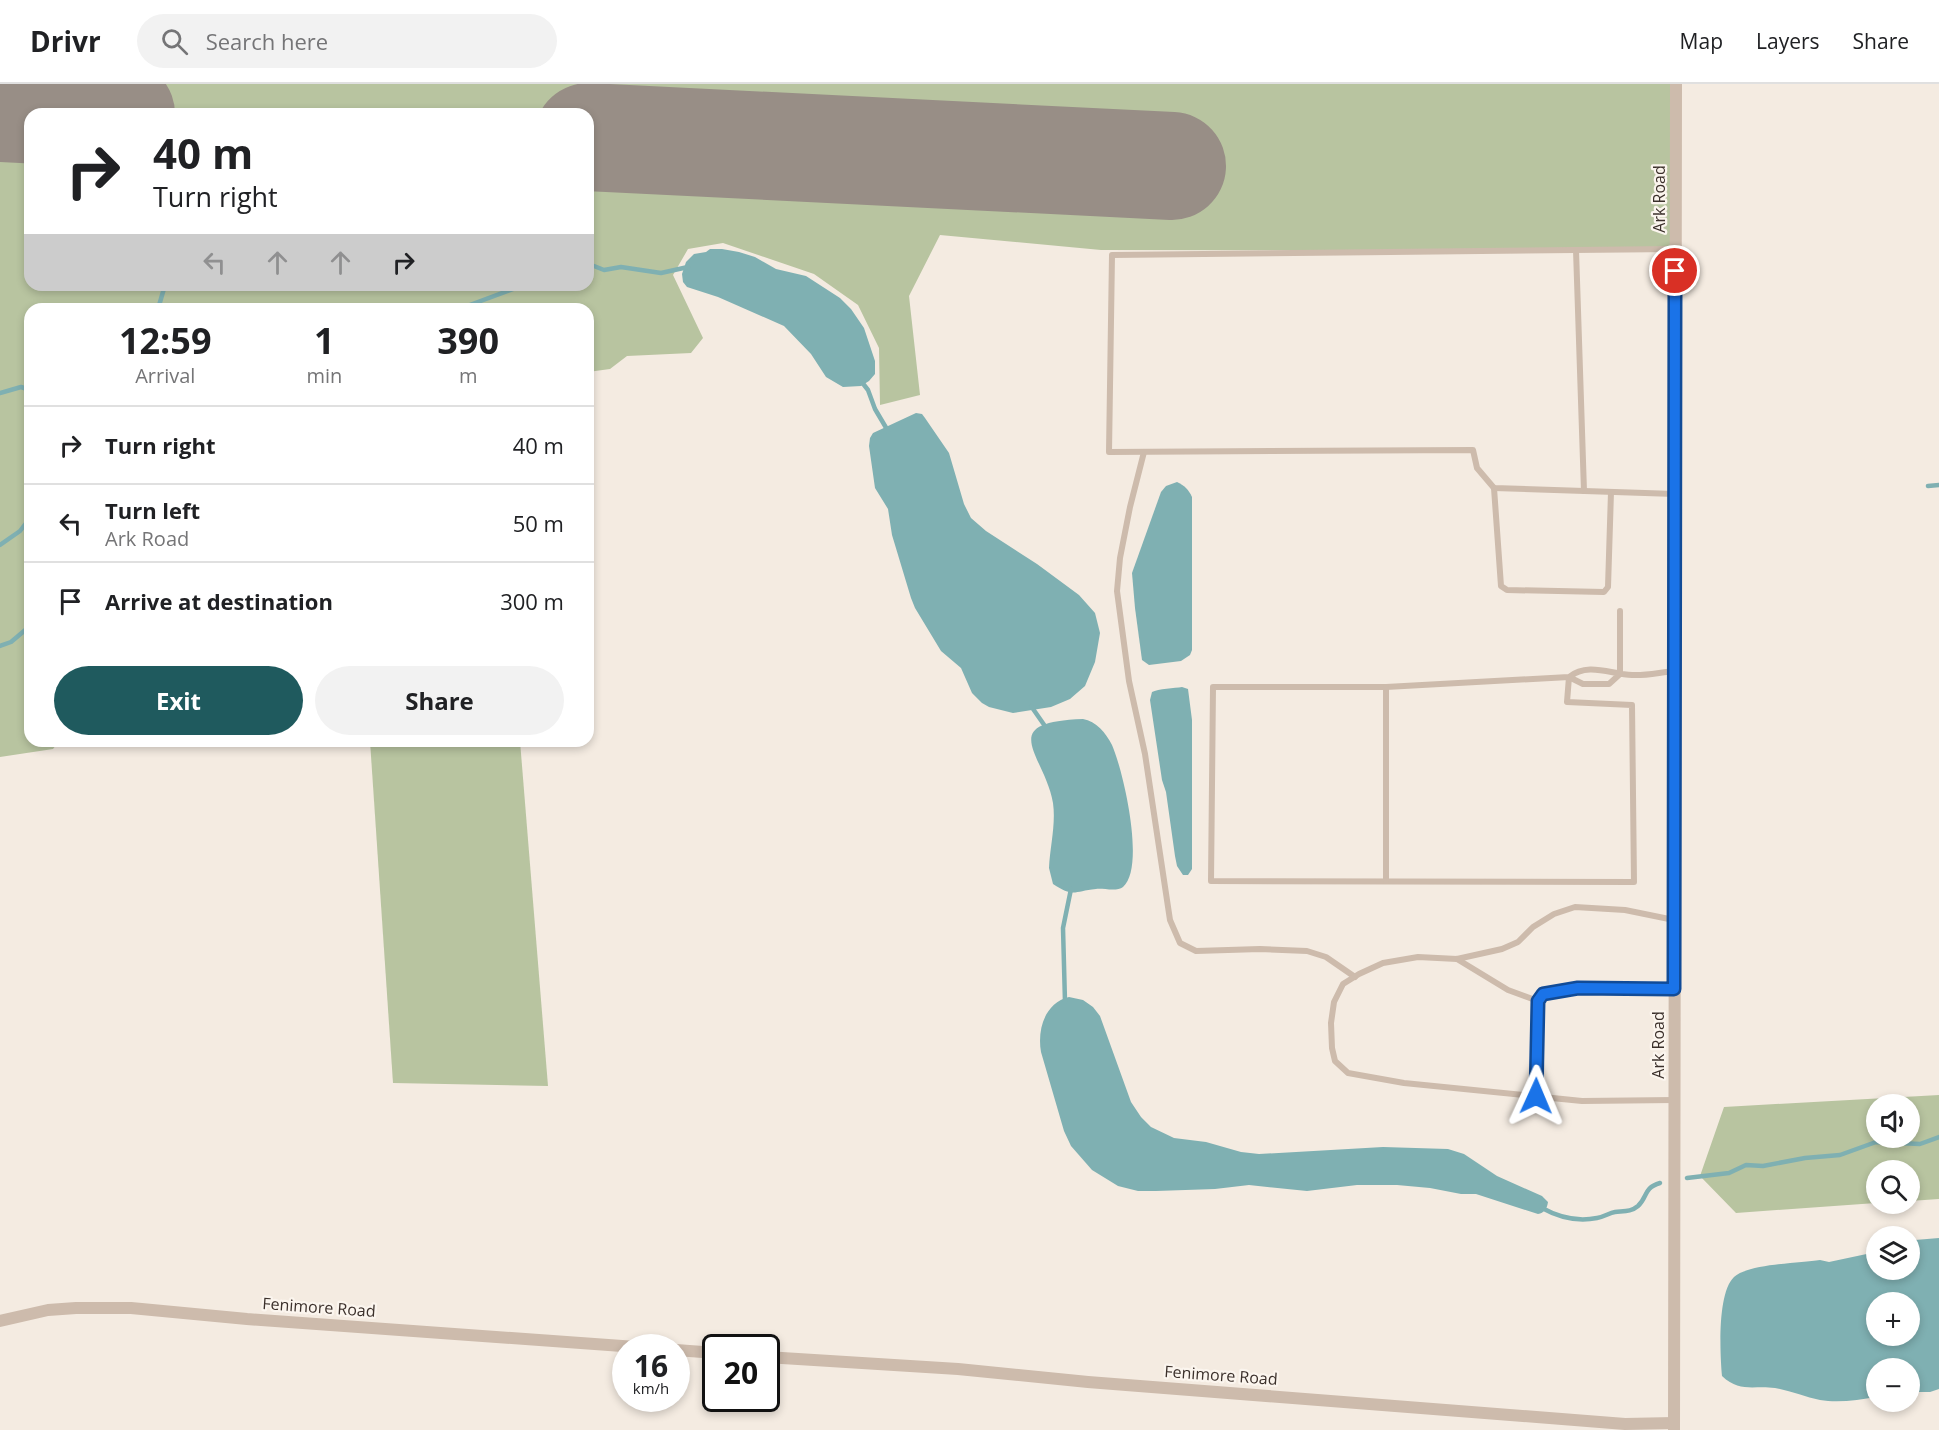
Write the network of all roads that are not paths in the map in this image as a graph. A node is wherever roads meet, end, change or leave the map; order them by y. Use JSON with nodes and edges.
{"nodes":[{"id":1,"x":1676,"y":84,"type":"edge"},
{"id":2,"x":1675,"y":249,"type":"junction"},
{"id":3,"x":1576,"y":250,"type":"junction"},
{"id":4,"x":1144,"y":452,"type":"junction"},
{"id":5,"x":1494,"y":488,"type":"junction"},
{"id":6,"x":1584,"y":491,"type":"junction"},
{"id":7,"x":1611,"y":492,"type":"junction"},
{"id":8,"x":1675,"y":494,"type":"junction"},
{"id":9,"x":1620,"y":611,"type":"dead end"},
{"id":10,"x":1675,"y":671,"type":"junction"},
{"id":11,"x":1620,"y":674,"type":"junction"},
{"id":12,"x":1569,"y":677,"type":"junction"},
{"id":13,"x":1386,"y":687,"type":"junction"},
{"id":14,"x":1386,"y":881,"type":"junction"},
{"id":15,"x":1674,"y":920,"type":"junction"},
{"id":16,"x":1457,"y":959,"type":"junction"},
{"id":17,"x":1355,"y":976,"type":"junction"},
{"id":18,"x":1674,"y":989,"type":"junction"},
{"id":19,"x":1538,"y":1001,"type":"junction"},
{"id":20,"x":1536,"y":1096,"type":"junction"},
{"id":21,"x":1674,"y":1100,"type":"junction"},
{"id":22,"x":0,"y":1321,"type":"edge"},
{"id":23,"x":612,"y":1345,"type":"edge"},
{"id":24,"x":780,"y":1358,"type":"edge"},
{"id":25,"x":1674,"y":1426,"type":"edge"}],
"edges":[{"from":1,"to":2,"type":"street","name":"Ark Road"},
{"from":2,"to":3,"type":"lane"},
{"from":2,"to":8,"type":"street","name":"Ark Road"},
{"from":3,"to":4,"type":"lane"},
{"from":3,"to":6,"type":"lane"},
{"from":4,"to":5,"type":"lane"},
{"from":4,"to":17,"type":"lane"},
{"from":5,"to":6,"type":"lane"},
{"from":5,"to":7,"type":"lane"},
{"from":6,"to":7,"type":"lane"},
{"from":7,"to":8,"type":"lane"},
{"from":8,"to":10,"type":"street","name":"Ark Road"},
{"from":9,"to":11,"type":"lane"},
{"from":10,"to":11,"type":"lane"},
{"from":10,"to":15,"type":"street","name":"Ark Road"},
{"from":11,"to":12,"type":"lane"},
{"from":11,"to":12,"type":"lane"},
{"from":12,"to":13,"type":"lane"},
{"from":12,"to":14,"type":"lane"},
{"from":13,"to":14,"type":"lane"},
{"from":13,"to":14,"type":"lane"},
{"from":15,"to":16,"type":"lane"},
{"from":15,"to":18,"type":"street","name":"Ark Road"},
{"from":16,"to":17,"type":"lane"},
{"from":16,"to":19,"type":"lane"},
{"from":17,"to":20,"type":"lane"},
{"from":18,"to":19,"type":"lane"},
{"from":18,"to":21,"type":"street","name":"Ark Road"},
{"from":19,"to":20,"type":"lane"},
{"from":20,"to":21,"type":"lane"},
{"from":21,"to":25,"type":"street","name":"Ark Road"},
{"from":22,"to":23,"type":"street","name":"Fenimore Road"},
{"from":24,"to":25,"type":"street","name":"Fenimore Road"}]}
